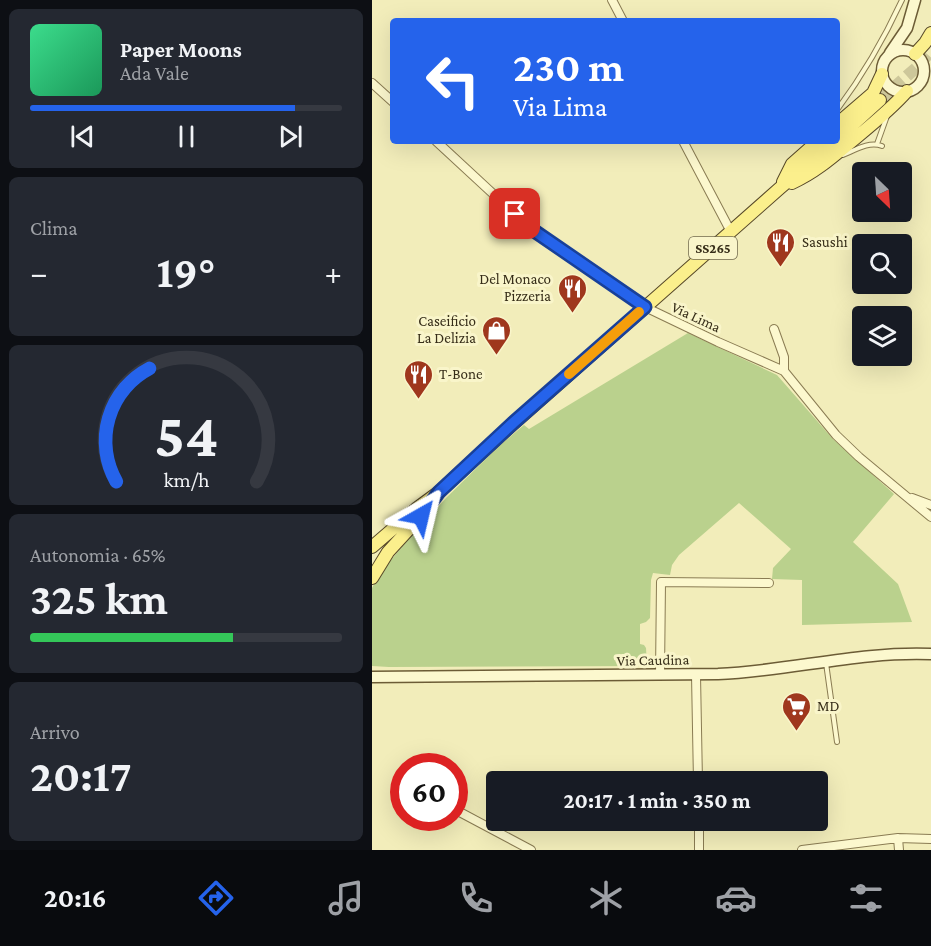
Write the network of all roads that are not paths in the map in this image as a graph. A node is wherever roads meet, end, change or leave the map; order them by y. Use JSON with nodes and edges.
{"nodes":[{"id":1,"x":612,"y":0,"type":"edge"},
{"id":2,"x":902,"y":0,"type":"edge"},
{"id":3,"x":915,"y":0,"type":"edge"},
{"id":4,"x":621,"y":18,"type":"edge"},
{"id":5,"x":907,"y":28,"type":"junction"},
{"id":6,"x":931,"y":33,"type":"edge"},
{"id":7,"x":912,"y":52,"type":"junction"},
{"id":8,"x":889,"y":55,"type":"junction"},
{"id":9,"x":927,"y":65,"type":"edge"},
{"id":10,"x":882,"y":74,"type":"junction"},
{"id":11,"x":931,"y":76,"type":"edge"},
{"id":12,"x":372,"y":84,"type":"edge"},
{"id":13,"x":919,"y":85,"type":"junction"},
{"id":14,"x":907,"y":91,"type":"junction"},
{"id":15,"x":390,"y":99,"type":"edge"},
{"id":16,"x":885,"y":105,"type":"junction"},
{"id":17,"x":840,"y":106,"type":"edge"},
{"id":18,"x":840,"y":121,"type":"edge"},
{"id":19,"x":840,"y":137,"type":"edge"},
{"id":20,"x":439,"y":144,"type":"edge"},
{"id":21,"x":685,"y":144,"type":"edge"},
{"id":22,"x":815,"y":144,"type":"edge"},
{"id":23,"x":831,"y":144,"type":"edge"},
{"id":24,"x":831,"y":159,"type":"junction"},
{"id":25,"x":780,"y":188,"type":"junction"},
{"id":26,"x":731,"y":232,"type":"junction"},
{"id":27,"x":645,"y":307,"type":"junction"},
{"id":28,"x":774,"y":329,"type":"dead end"},
{"id":29,"x":784,"y":372,"type":"junction"},
{"id":30,"x":439,"y":492,"type":"junction"},
{"id":31,"x":905,"y":495,"type":"junction"},
{"id":32,"x":931,"y":505,"type":"edge"},
{"id":33,"x":931,"y":517,"type":"edge"},
{"id":34,"x":372,"y":547,"type":"edge"},
{"id":35,"x":388,"y":552,"type":"junction"},
{"id":36,"x":372,"y":567,"type":"edge"},
{"id":37,"x":372,"y":578,"type":"edge"},
{"id":38,"x":769,"y":583,"type":"dead end"},
{"id":39,"x":931,"y":654,"type":"edge"},
{"id":40,"x":826,"y":663,"type":"junction"},
{"id":41,"x":660,"y":674,"type":"junction"},
{"id":42,"x":696,"y":675,"type":"junction"},
{"id":43,"x":373,"y":677,"type":"edge"},
{"id":44,"x":837,"y":742,"type":"dead end"},
{"id":45,"x":698,"y":771,"type":"edge"},
{"id":46,"x":468,"y":816,"type":"edge"},
{"id":47,"x":699,"y":831,"type":"edge"},
{"id":48,"x":898,"y":838,"type":"junction"},
{"id":49,"x":931,"y":839,"type":"edge"},
{"id":50,"x":531,"y":850,"type":"edge"},
{"id":51,"x":699,"y":850,"type":"edge"},
{"id":52,"x":802,"y":850,"type":"edge"},
{"id":53,"x":899,"y":850,"type":"edge"}],
"edges":[{"from":1,"to":4,"type":"street"},
{"from":2,"to":17,"type":"lane"},
{"from":3,"to":5,"type":"main road"},
{"from":5,"to":7,"type":"main road"},
{"from":5,"to":8,"type":"main road"},
{"from":6,"to":7,"type":"main road"},
{"from":7,"to":8,"type":"main road"},
{"from":7,"to":9,"type":"main road"},
{"from":8,"to":10,"type":"main road"},
{"from":9,"to":13,"type":"main road"},
{"from":10,"to":14,"type":"main road"},
{"from":10,"to":18,"type":"main road"},
{"from":11,"to":13,"type":"main road"},
{"from":12,"to":15,"type":"street"},
{"from":13,"to":14,"type":"main road"},
{"from":14,"to":16,"type":"main road"},
{"from":16,"to":19,"type":"main road","number":"SS265"},
{"from":16,"to":24,"type":"main road"},
{"from":16,"to":24,"type":"lane"},
{"from":20,"to":27,"type":"street","name":"Via Lima"},
{"from":21,"to":26,"type":"street"},
{"from":22,"to":25,"type":"main road"},
{"from":23,"to":25,"type":"main road","number":"SS265"},
{"from":24,"to":25,"type":"main road"},
{"from":25,"to":26,"type":"main road","number":"SS265"},
{"from":26,"to":27,"type":"main road","number":"SS265"},
{"from":27,"to":29,"type":"street","name":"Via Lima"},
{"from":27,"to":30,"type":"main road","number":"SS265"},
{"from":28,"to":29,"type":"street","name":"Via Lima"},
{"from":29,"to":31,"type":"street","name":"Via Lima"},
{"from":30,"to":34,"type":"main road","number":"SS265"},
{"from":30,"to":35,"type":"main road","number":"SS265"},
{"from":31,"to":32,"type":"street","name":"Via Lima"},
{"from":31,"to":33,"type":"street","name":"Via Lima"},
{"from":35,"to":36,"type":"main road"},
{"from":35,"to":37,"type":"main road","number":"SS265"},
{"from":38,"to":41,"type":"street"},
{"from":39,"to":40,"type":"main road","name":"Via Caudina"},
{"from":40,"to":42,"type":"main road","name":"Via Caudina"},
{"from":40,"to":44,"type":"lane"},
{"from":41,"to":42,"type":"main road","name":"Via Caudina"},
{"from":41,"to":43,"type":"main road","name":"Via Caudina"},
{"from":42,"to":45,"type":"street"},
{"from":46,"to":50,"type":"street"},
{"from":47,"to":51,"type":"street"},
{"from":48,"to":49,"type":"street"},
{"from":48,"to":52,"type":"street"},
{"from":48,"to":53,"type":"street"}]}
